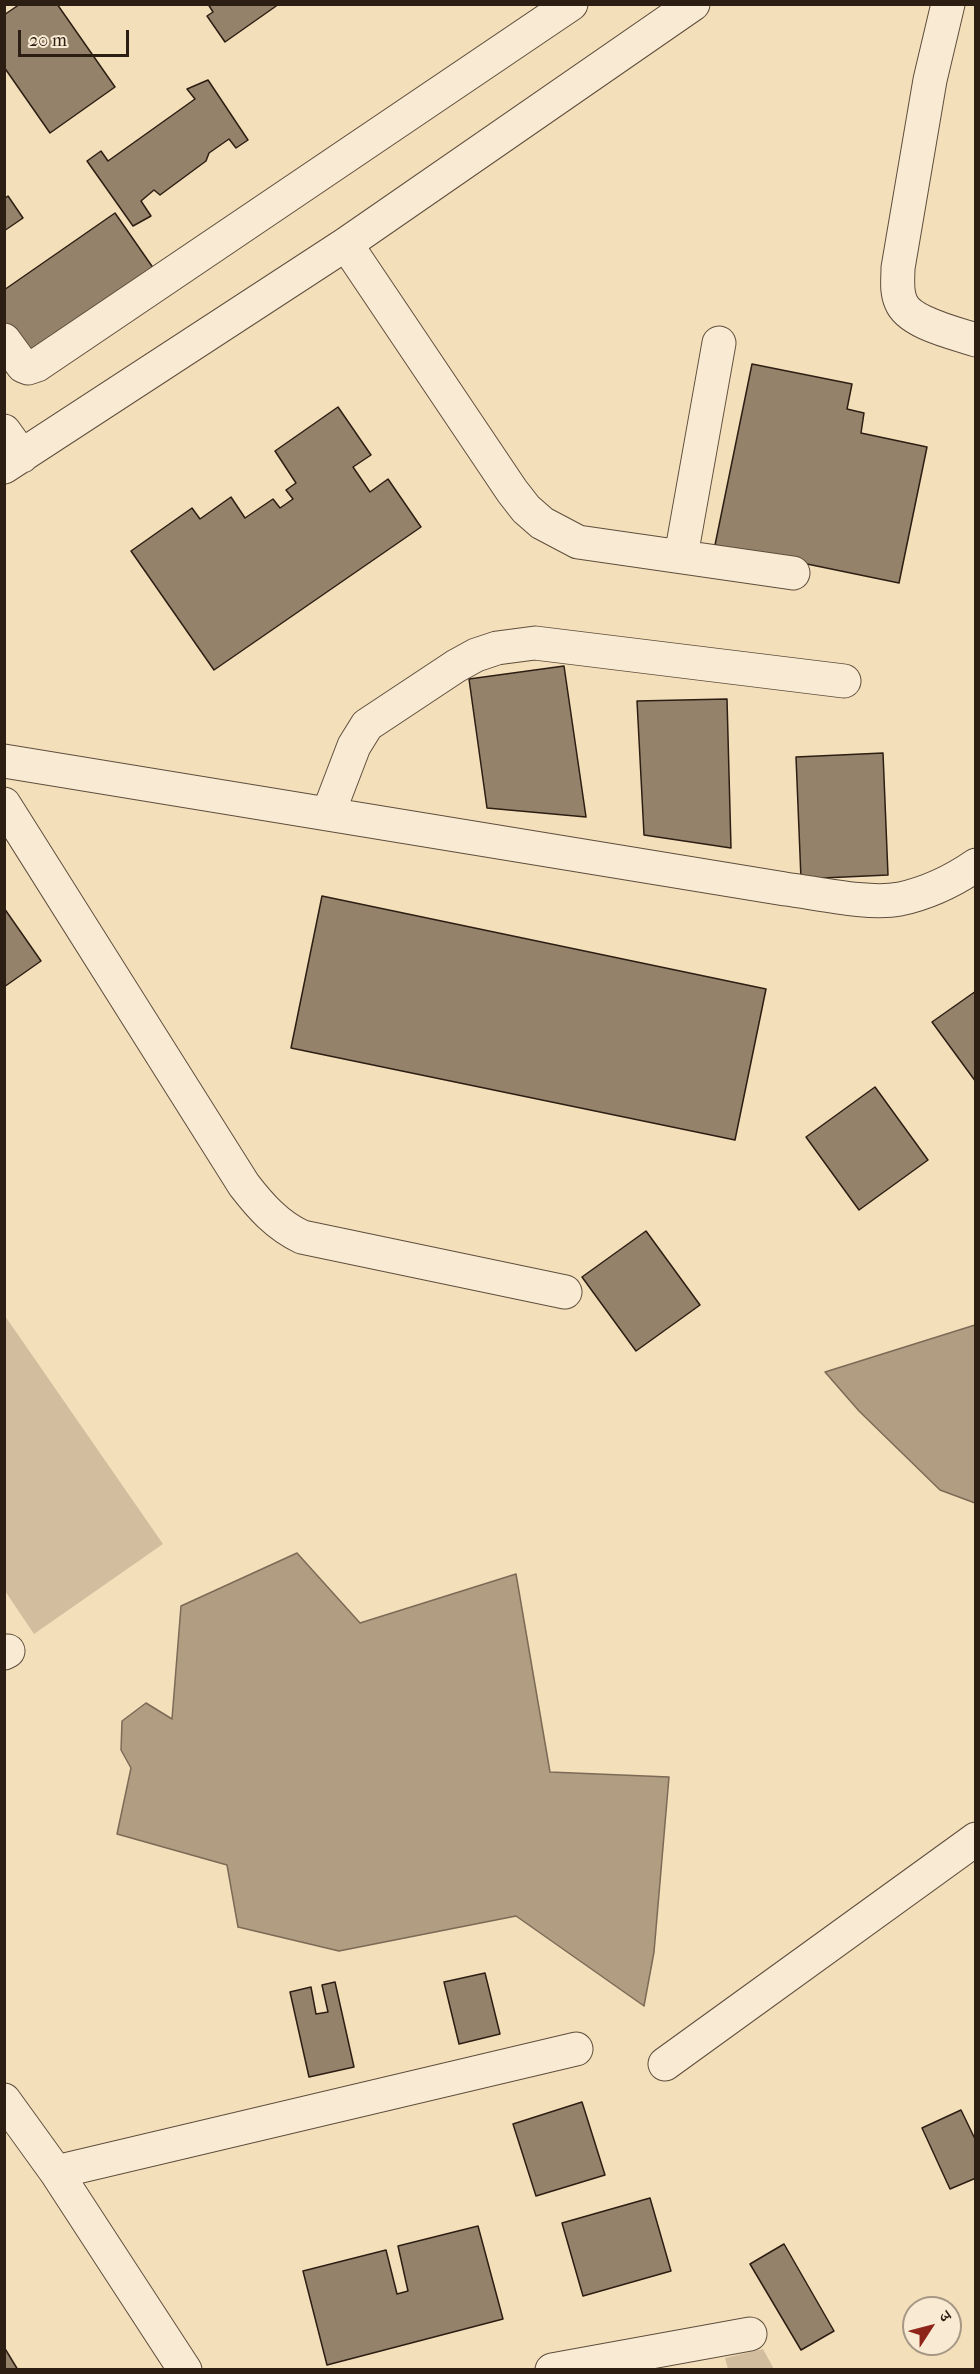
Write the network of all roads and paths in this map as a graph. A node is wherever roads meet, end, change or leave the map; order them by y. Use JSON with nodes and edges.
{"nodes":[{"id":1,"x":571,"y":4,"type":"edge"},
{"id":2,"x":693,"y":4,"type":"edge"},
{"id":3,"x":948,"y":4,"type":"edge"},
{"id":4,"x":346,"y":244,"type":"junction"},
{"id":5,"x":4,"y":340,"type":"edge"},
{"id":6,"x":975,"y":340,"type":"edge"},
{"id":7,"x":719,"y":343,"type":"dead end"},
{"id":8,"x":10,"y":451,"type":"edge"},
{"id":9,"x":681,"y":556,"type":"junction"},
{"id":10,"x":793,"y":573,"type":"dead end"},
{"id":11,"x":844,"y":681,"type":"dead end"},
{"id":12,"x":4,"y":761,"type":"edge"},
{"id":13,"x":4,"y":804,"type":"edge"},
{"id":14,"x":328,"y":814,"type":"junction"},
{"id":15,"x":975,"y":865,"type":"edge"},
{"id":16,"x":565,"y":1292,"type":"dead end"},
{"id":17,"x":975,"y":1839,"type":"edge"},
{"id":18,"x":576,"y":2049,"type":"dead end"},
{"id":19,"x":665,"y":2064,"type":"dead end"},
{"id":20,"x":4,"y":2100,"type":"edge"},
{"id":21,"x":56,"y":2172,"type":"junction"},
{"id":22,"x":750,"y":2334,"type":"dead end"},
{"id":23,"x":185,"y":2370,"type":"edge"},
{"id":24,"x":552,"y":2370,"type":"edge"}],
"edges":[{"from":1,"to":5,"type":"street"},
{"from":2,"to":4,"type":"street"},
{"from":3,"to":6,"type":"street"},
{"from":4,"to":8,"type":"street"},
{"from":4,"to":9,"type":"street"},
{"from":7,"to":9,"type":"street"},
{"from":9,"to":10,"type":"street"},
{"from":11,"to":14,"type":"street"},
{"from":12,"to":14,"type":"street"},
{"from":13,"to":16,"type":"street"},
{"from":14,"to":15,"type":"street"},
{"from":17,"to":19,"type":"street"},
{"from":18,"to":21,"type":"street"},
{"from":20,"to":21,"type":"street"},
{"from":21,"to":23,"type":"street"},
{"from":22,"to":24,"type":"street"}]}
